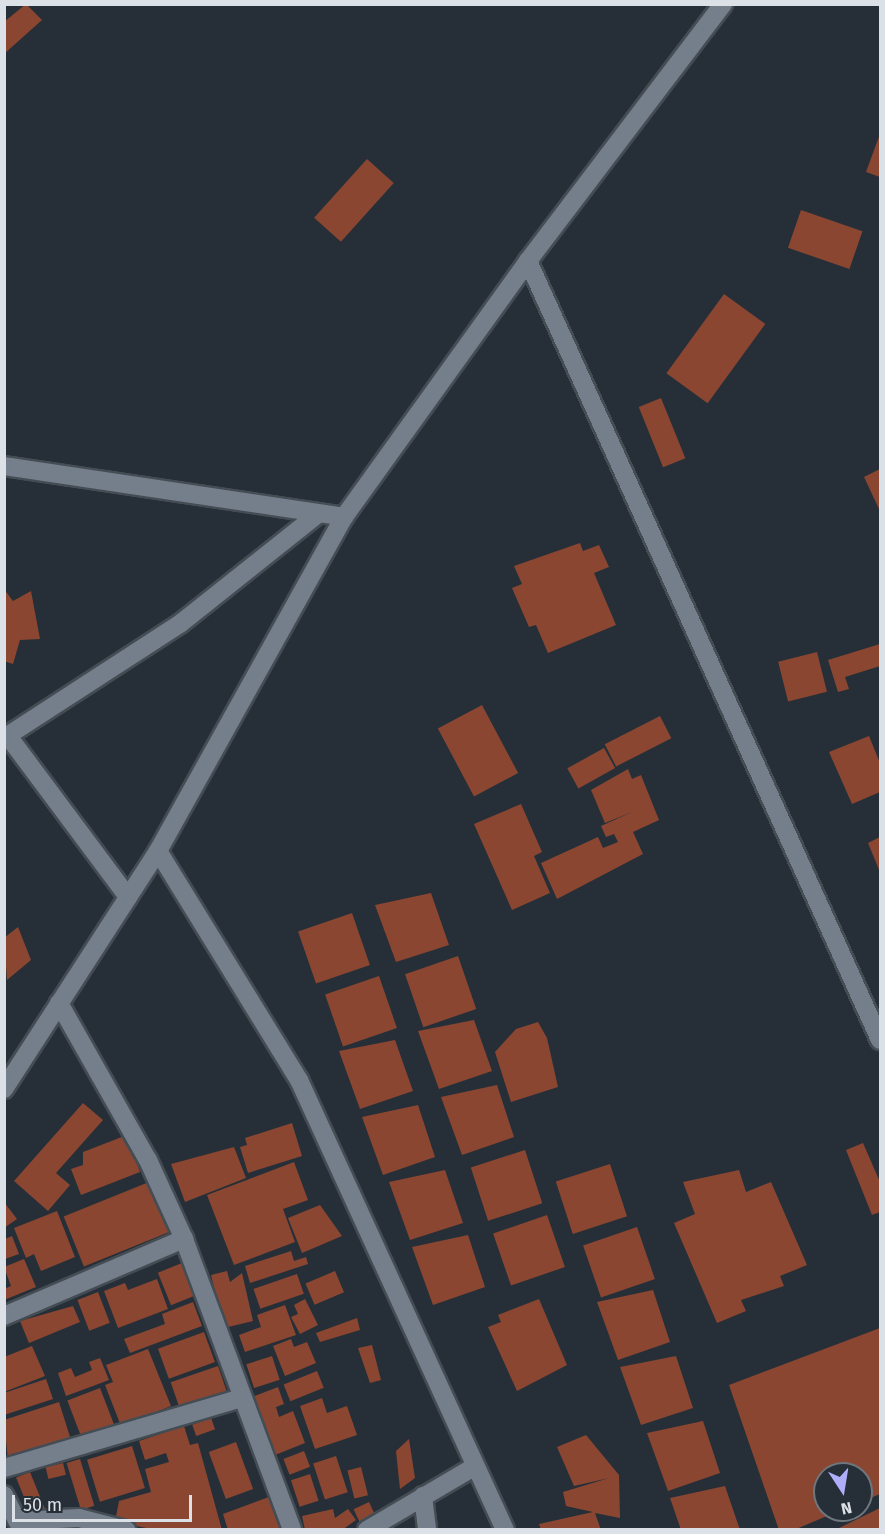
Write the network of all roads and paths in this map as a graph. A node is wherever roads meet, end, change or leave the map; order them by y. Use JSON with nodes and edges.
{"nodes":[{"id":1,"x":723,"y":4,"type":"edge"},
{"id":2,"x":528,"y":261,"type":"junction"},
{"id":3,"x":4,"y":466,"type":"edge"},
{"id":4,"x":317,"y":515,"type":"junction"},
{"id":5,"x":344,"y":517,"type":"junction"},
{"id":6,"x":6,"y":737,"type":"edge"},
{"id":7,"x":158,"y":850,"type":"junction"},
{"id":8,"x":128,"y":897,"type":"junction"},
{"id":9,"x":59,"y":1003,"type":"junction"},
{"id":10,"x":880,"y":1040,"type":"edge"},
{"id":11,"x":4,"y":1089,"type":"edge"},
{"id":12,"x":184,"y":1239,"type":"junction"},
{"id":13,"x":4,"y":1316,"type":"edge"},
{"id":14,"x":242,"y":1398,"type":"junction"},
{"id":15,"x":474,"y":1467,"type":"junction"},
{"id":16,"x":4,"y":1468,"type":"edge"},
{"id":17,"x":4,"y":1495,"type":"edge"},
{"id":18,"x":423,"y":1496,"type":"junction"},
{"id":19,"x":20,"y":1525,"type":"edge"},
{"id":20,"x":126,"y":1530,"type":"edge"},
{"id":21,"x":292,"y":1530,"type":"edge"},
{"id":22,"x":367,"y":1530,"type":"edge"},
{"id":23,"x":427,"y":1530,"type":"edge"},
{"id":24,"x":505,"y":1530,"type":"edge"}],
"edges":[{"from":1,"to":2,"type":"street"},
{"from":2,"to":5,"type":"street"},
{"from":2,"to":10,"type":"street"},
{"from":3,"to":4,"type":"street"},
{"from":4,"to":5,"type":"street"},
{"from":4,"to":6,"type":"street"},
{"from":5,"to":7,"type":"street"},
{"from":6,"to":8,"type":"street"},
{"from":7,"to":8,"type":"street"},
{"from":7,"to":15,"type":"street"},
{"from":8,"to":9,"type":"street"},
{"from":9,"to":11,"type":"street"},
{"from":9,"to":12,"type":"street"},
{"from":12,"to":13,"type":"street"},
{"from":12,"to":14,"type":"street"},
{"from":14,"to":16,"type":"street"},
{"from":14,"to":21,"type":"street"},
{"from":15,"to":18,"type":"street"},
{"from":15,"to":24,"type":"street"},
{"from":17,"to":19,"type":"street"},
{"from":18,"to":22,"type":"street"},
{"from":18,"to":23,"type":"street"},
{"from":19,"to":20,"type":"street"}]}
